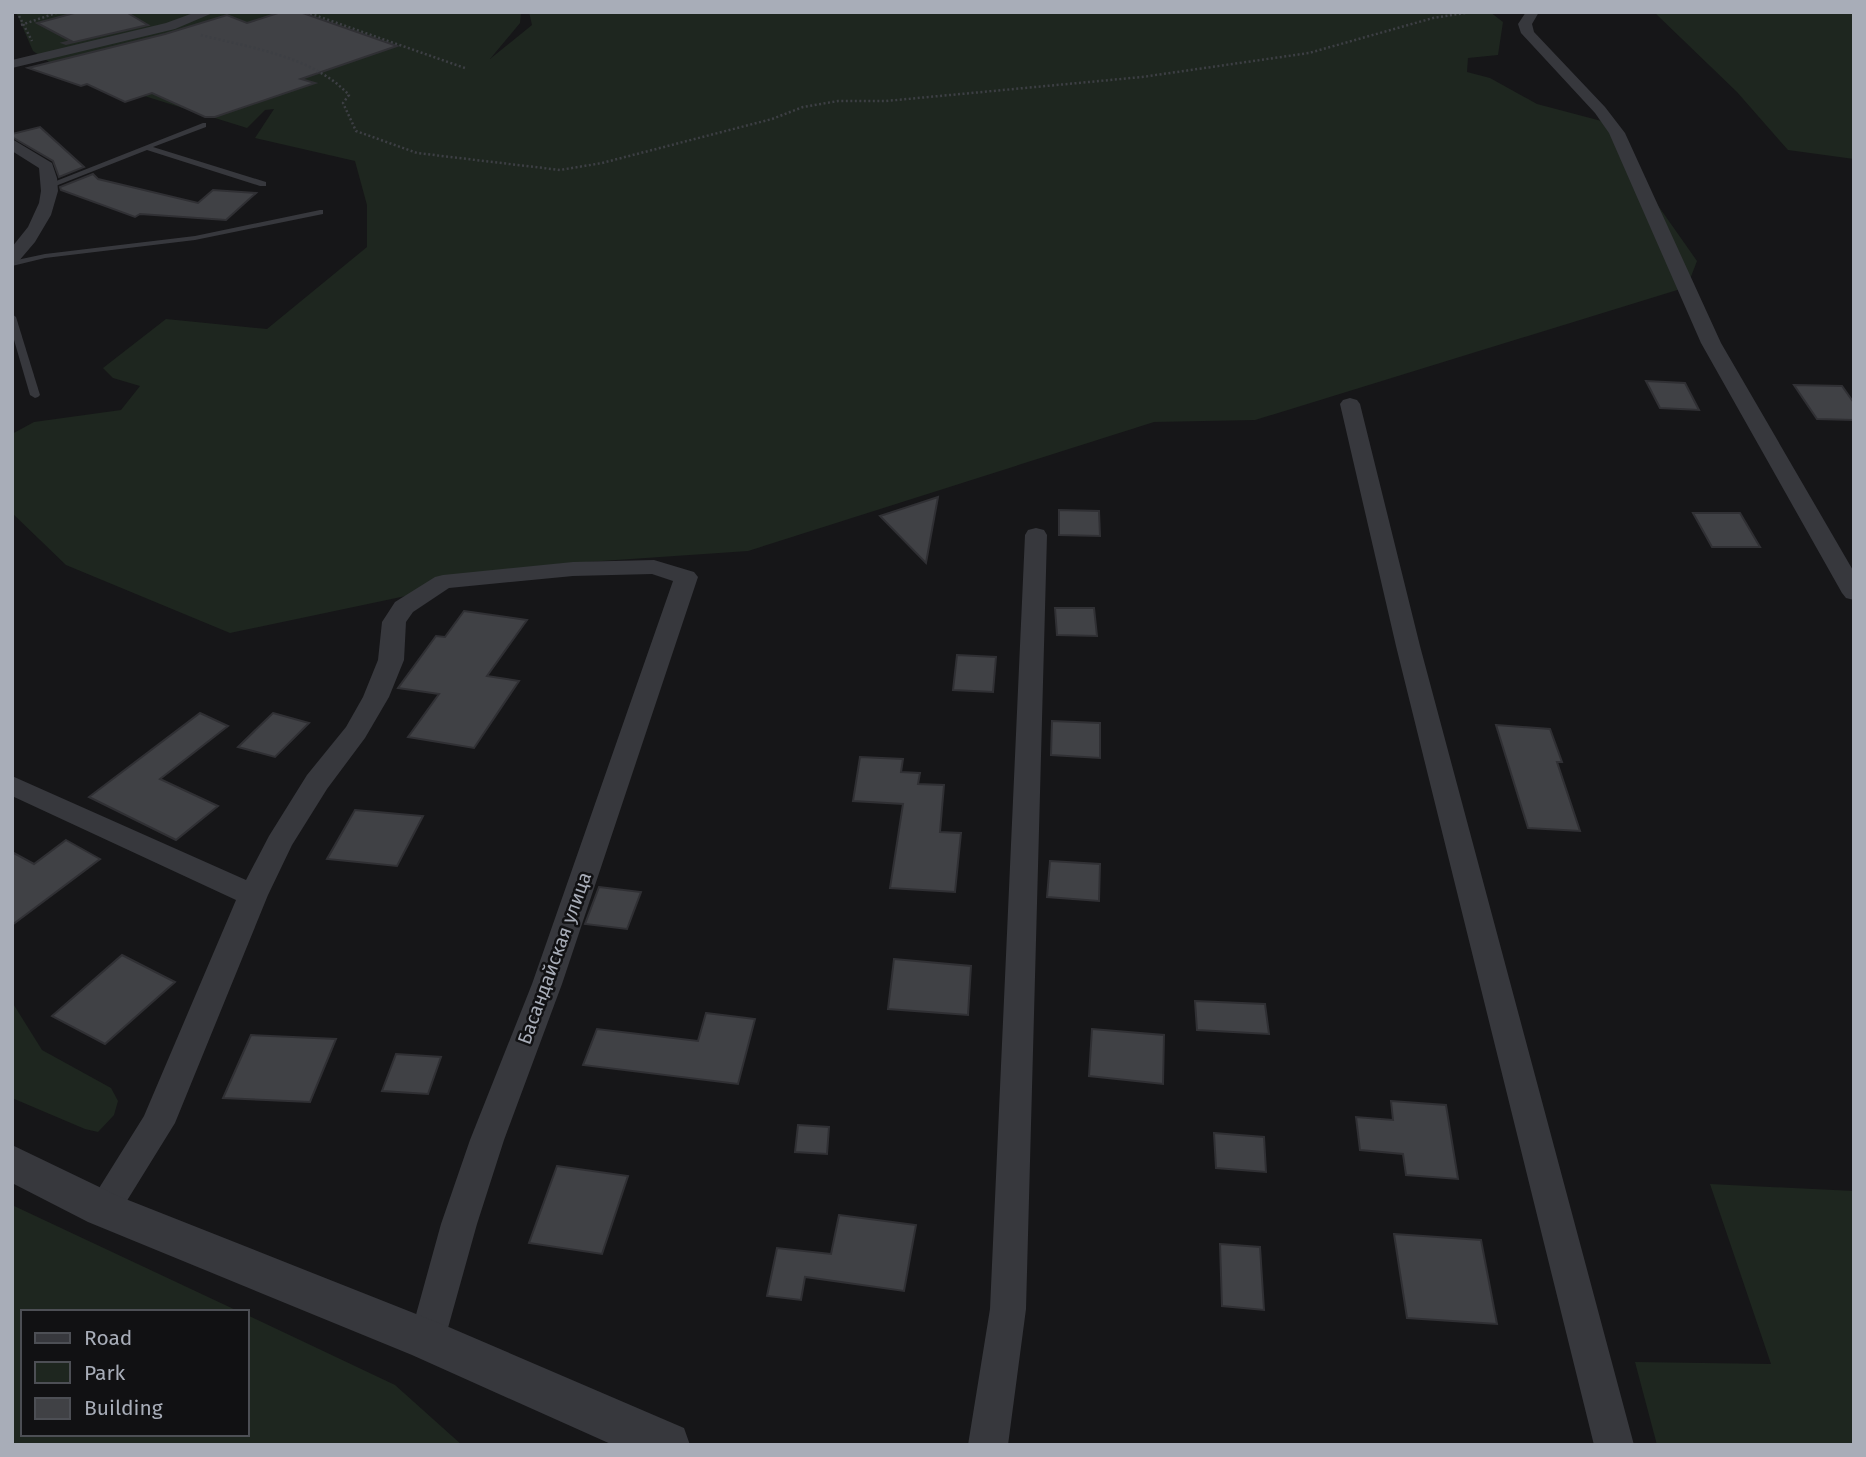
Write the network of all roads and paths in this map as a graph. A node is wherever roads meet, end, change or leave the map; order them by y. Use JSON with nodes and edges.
{"nodes":[{"id":1,"x":17,"y":12,"type":"edge"},
{"id":2,"x":59,"y":12,"type":"edge"},
{"id":3,"x":209,"y":12,"type":"edge"},
{"id":4,"x":306,"y":12,"type":"edge"},
{"id":5,"x":1471,"y":12,"type":"edge"},
{"id":6,"x":1533,"y":12,"type":"edge"},
{"id":7,"x":21,"y":25,"type":"junction"},
{"id":8,"x":170,"y":26,"type":"junction"},
{"id":9,"x":50,"y":54,"type":"junction"},
{"id":10,"x":12,"y":64,"type":"edge"},
{"id":11,"x":465,"y":68,"type":"dead end"},
{"id":12,"x":203,"y":125,"type":"dead end"},
{"id":13,"x":12,"y":145,"type":"edge"},
{"id":14,"x":149,"y":148,"type":"junction"},
{"id":15,"x":263,"y":184,"type":"dead end"},
{"id":16,"x":50,"y":185,"type":"junction"},
{"id":17,"x":320,"y":212,"type":"dead end"},
{"id":18,"x":12,"y":258,"type":"edge"},
{"id":19,"x":12,"y":264,"type":"edge"},
{"id":20,"x":12,"y":317,"type":"edge"},
{"id":21,"x":36,"y":396,"type":"dead end"},
{"id":22,"x":1350,"y":404,"type":"dead end"},
{"id":23,"x":1036,"y":535,"type":"dead end"},
{"id":24,"x":1854,"y":593,"type":"edge"},
{"id":25,"x":12,"y":785,"type":"edge"},
{"id":26,"x":253,"y":895,"type":"junction"},
{"id":27,"x":12,"y":1163,"type":"edge"},
{"id":28,"x":103,"y":1209,"type":"junction"},
{"id":29,"x":428,"y":1340,"type":"junction"},
{"id":30,"x":667,"y":1445,"type":"edge"},
{"id":31,"x":988,"y":1445,"type":"edge"},
{"id":32,"x":1614,"y":1445,"type":"edge"}],
"edges":[{"from":1,"to":7,"type":"path"},
{"from":2,"to":7,"type":"path"},
{"from":3,"to":8,"type":"street"},
{"from":4,"to":11,"type":"path"},
{"from":5,"to":8,"type":"path"},
{"from":6,"to":24,"type":"street"},
{"from":7,"to":9,"type":"path"},
{"from":8,"to":9,"type":"street"},
{"from":9,"to":10,"type":"street"},
{"from":12,"to":14,"type":"lane"},
{"from":13,"to":16,"type":"street"},
{"from":14,"to":15,"type":"lane"},
{"from":14,"to":16,"type":"lane"},
{"from":16,"to":18,"type":"street"},
{"from":17,"to":19,"type":"lane"},
{"from":20,"to":21,"type":"lane"},
{"from":22,"to":32,"type":"street"},
{"from":23,"to":31,"type":"street"},
{"from":25,"to":26,"type":"street"},
{"from":26,"to":28,"type":"street"},
{"from":26,"to":29,"type":"street","name":"Басандайская улица"},
{"from":27,"to":28,"type":"street"},
{"from":28,"to":29,"type":"street"},
{"from":29,"to":30,"type":"street"}]}
